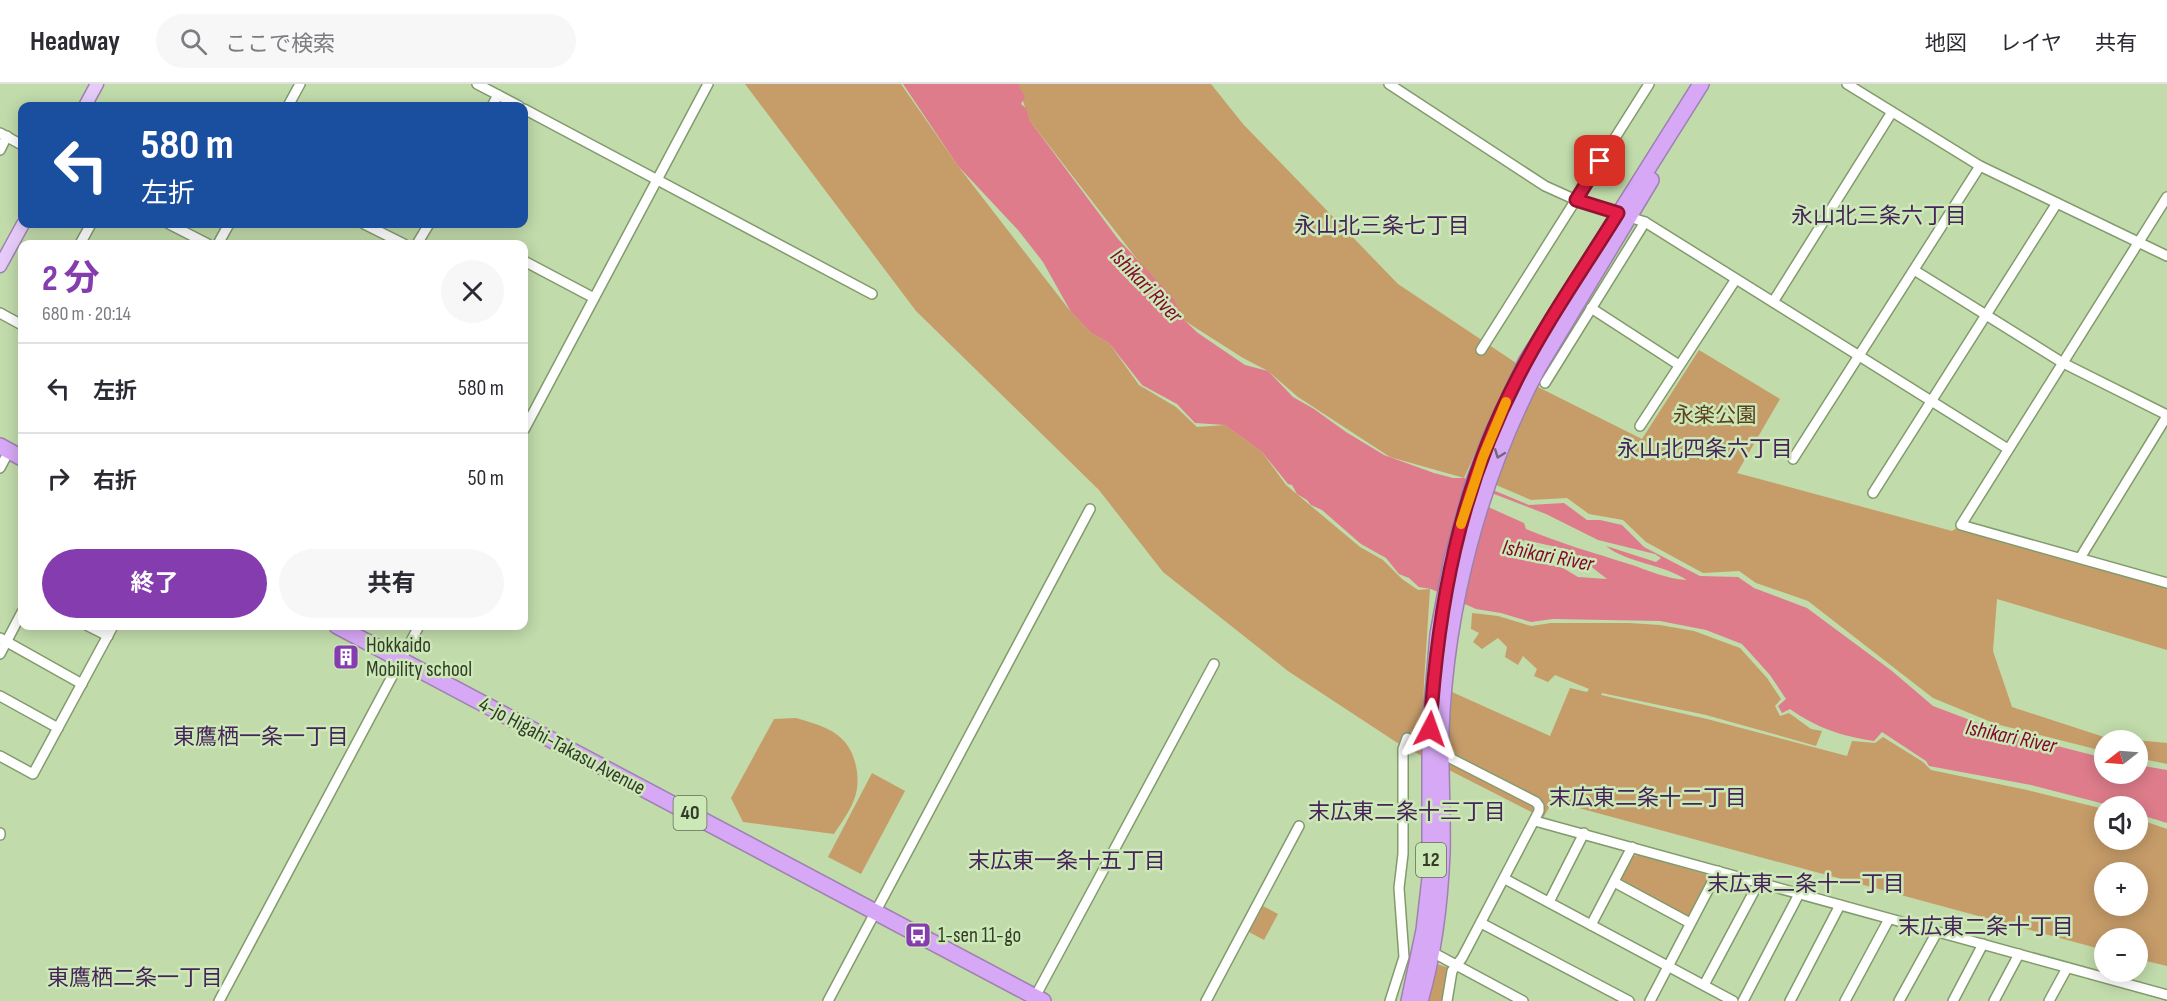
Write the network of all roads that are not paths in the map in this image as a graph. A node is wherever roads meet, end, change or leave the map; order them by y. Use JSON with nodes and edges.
{"nodes":[{"id":1,"x":97,"y":84,"type":"edge"},
{"id":2,"x":300,"y":84,"type":"edge"},
{"id":3,"x":477,"y":84,"type":"edge"},
{"id":4,"x":708,"y":84,"type":"edge"},
{"id":5,"x":1389,"y":84,"type":"edge"},
{"id":6,"x":1649,"y":84,"type":"edge"},
{"id":7,"x":1701,"y":84,"type":"edge"},
{"id":8,"x":1713,"y":84,"type":"edge"},
{"id":9,"x":1847,"y":84,"type":"edge"},
{"id":10,"x":498,"y":95,"type":"junction"},
{"id":11,"x":87,"y":102,"type":"edge"},
{"id":12,"x":290,"y":102,"type":"edge"},
{"id":13,"x":494,"y":102,"type":"edge"},
{"id":14,"x":511,"y":102,"type":"edge"},
{"id":15,"x":528,"y":111,"type":"edge"},
{"id":16,"x":1892,"y":112,"type":"junction"},
{"id":17,"x":3,"y":134,"type":"edge"},
{"id":18,"x":18,"y":143,"type":"edge"},
{"id":19,"x":0,"y":150,"type":"edge"},
{"id":20,"x":1980,"y":166,"type":"junction"},
{"id":21,"x":657,"y":180,"type":"junction"},
{"id":22,"x":2167,"y":197,"type":"edge"},
{"id":23,"x":1576,"y":200,"type":"junction"},
{"id":24,"x":2056,"y":203,"type":"junction"},
{"id":25,"x":1624,"y":214,"type":"junction"},
{"id":26,"x":1645,"y":222,"type":"junction"},
{"id":27,"x":21,"y":228,"type":"edge"},
{"id":28,"x":177,"y":228,"type":"edge"},
{"id":29,"x":372,"y":228,"type":"edge"},
{"id":30,"x":200,"y":240,"type":"edge"},
{"id":31,"x":396,"y":240,"type":"edge"},
{"id":32,"x":2138,"y":242,"type":"junction"},
{"id":33,"x":2167,"y":256,"type":"edge"},
{"id":34,"x":528,"y":263,"type":"edge"},
{"id":35,"x":0,"y":266,"type":"edge"},
{"id":36,"x":1914,"y":270,"type":"junction"},
{"id":37,"x":1736,"y":279,"type":"junction"},
{"id":38,"x":872,"y":294,"type":"dead end"},
{"id":39,"x":594,"y":298,"type":"junction"},
{"id":40,"x":1773,"y":302,"type":"junction"},
{"id":41,"x":1591,"y":308,"type":"junction"},
{"id":42,"x":0,"y":313,"type":"edge"},
{"id":43,"x":1986,"y":316,"type":"junction"},
{"id":44,"x":18,"y":323,"type":"edge"},
{"id":45,"x":1481,"y":350,"type":"dead end"},
{"id":46,"x":1860,"y":356,"type":"junction"},
{"id":47,"x":2063,"y":363,"type":"junction"},
{"id":48,"x":1679,"y":365,"type":"junction"},
{"id":49,"x":1545,"y":383,"type":"dead end"},
{"id":50,"x":1932,"y":402,"type":"junction"},
{"id":51,"x":528,"y":414,"type":"edge"},
{"id":52,"x":2167,"y":415,"type":"edge"},
{"id":53,"x":1640,"y":426,"type":"dead end"},
{"id":54,"x":2008,"y":449,"type":"junction"},
{"id":55,"x":11,"y":452,"type":"edge"},
{"id":56,"x":1792,"y":459,"type":"dead end"},
{"id":57,"x":0,"y":468,"type":"edge"},
{"id":58,"x":1874,"y":493,"type":"dead end"},
{"id":59,"x":1090,"y":508,"type":"dead end"},
{"id":60,"x":2080,"y":558,"type":"junction"},
{"id":61,"x":2167,"y":583,"type":"edge"},
{"id":62,"x":18,"y":618,"type":"edge"},
{"id":63,"x":96,"y":630,"type":"edge"},
{"id":64,"x":111,"y":630,"type":"edge"},
{"id":65,"x":345,"y":630,"type":"edge"},
{"id":66,"x":417,"y":630,"type":"edge"},
{"id":67,"x":108,"y":636,"type":"junction"},
{"id":68,"x":3,"y":640,"type":"edge"},
{"id":69,"x":0,"y":654,"type":"edge"},
{"id":70,"x":401,"y":660,"type":"junction"},
{"id":71,"x":1214,"y":664,"type":"dead end"},
{"id":72,"x":82,"y":684,"type":"junction"},
{"id":73,"x":0,"y":696,"type":"edge"},
{"id":74,"x":58,"y":728,"type":"junction"},
{"id":75,"x":1414,"y":743,"type":"dead end"},
{"id":76,"x":0,"y":756,"type":"edge"},
{"id":77,"x":1452,"y":759,"type":"dead end"},
{"id":78,"x":1535,"y":821,"type":"junction"},
{"id":79,"x":1299,"y":826,"type":"dead end"},
{"id":80,"x":1584,"y":834,"type":"junction"},
{"id":81,"x":1632,"y":847,"type":"junction"},
{"id":82,"x":1718,"y":871,"type":"junction"},
{"id":83,"x":1504,"y":879,"type":"junction"},
{"id":84,"x":1614,"y":882,"type":"junction"},
{"id":85,"x":1759,"y":882,"type":"junction"},
{"id":86,"x":1799,"y":894,"type":"junction"},
{"id":87,"x":1549,"y":902,"type":"junction"},
{"id":88,"x":1840,"y":905,"type":"junction"},
{"id":89,"x":876,"y":912,"type":"junction"},
{"id":90,"x":1889,"y":918,"type":"junction"},
{"id":91,"x":1481,"y":922,"type":"junction"},
{"id":92,"x":1690,"y":923,"type":"junction"},
{"id":93,"x":1591,"y":925,"type":"junction"},
{"id":94,"x":1937,"y":932,"type":"junction"},
{"id":95,"x":1983,"y":944,"type":"junction"},
{"id":96,"x":1404,"y":947,"type":"junction"},
{"id":97,"x":1426,"y":950,"type":"junction"},
{"id":98,"x":2019,"y":954,"type":"junction"},
{"id":99,"x":1457,"y":965,"type":"junction"},
{"id":100,"x":1669,"y":966,"type":"junction"},
{"id":101,"x":2067,"y":968,"type":"junction"},
{"id":102,"x":1704,"y":986,"type":"junction"},
{"id":103,"x":2167,"y":995,"type":"edge"},
{"id":104,"x":1039,"y":999,"type":"edge"},
{"id":105,"x":219,"y":1001,"type":"edge"},
{"id":106,"x":828,"y":1001,"type":"edge"},
{"id":107,"x":1206,"y":1001,"type":"edge"},
{"id":108,"x":1390,"y":1001,"type":"edge"},
{"id":109,"x":1410,"y":1001,"type":"edge"},
{"id":110,"x":1420,"y":1001,"type":"edge"},
{"id":111,"x":1447,"y":1001,"type":"edge"},
{"id":112,"x":1523,"y":1001,"type":"edge"},
{"id":113,"x":1629,"y":1001,"type":"edge"},
{"id":114,"x":1650,"y":1001,"type":"edge"},
{"id":115,"x":1733,"y":1001,"type":"edge"},
{"id":116,"x":1743,"y":1001,"type":"edge"},
{"id":117,"x":1790,"y":1001,"type":"edge"},
{"id":118,"x":1845,"y":1001,"type":"edge"},
{"id":119,"x":1899,"y":1001,"type":"edge"},
{"id":120,"x":1953,"y":1001,"type":"edge"},
{"id":121,"x":1994,"y":1001,"type":"edge"},
{"id":122,"x":2049,"y":1001,"type":"edge"}],
"edges":[{"from":1,"to":11,"type":"main road"},
{"from":2,"to":12,"type":"street"},
{"from":3,"to":10,"type":"street"},
{"from":4,"to":21,"type":"street"},
{"from":5,"to":23,"type":"street"},
{"from":6,"to":23,"type":"street"},
{"from":7,"to":25,"type":"highway","number":"12"},
{"from":8,"to":25,"type":"highway","number":"12"},
{"from":9,"to":16,"type":"street"},
{"from":10,"to":13,"type":"street"},
{"from":10,"to":14,"type":"street"},
{"from":15,"to":21,"type":"street"},
{"from":16,"to":20,"type":"street"},
{"from":16,"to":40,"type":"street"},
{"from":17,"to":18,"type":"street"},
{"from":17,"to":19,"type":"street"},
{"from":20,"to":24,"type":"street"},
{"from":20,"to":36,"type":"street"},
{"from":21,"to":38,"type":"street"},
{"from":21,"to":39,"type":"street"},
{"from":22,"to":32,"type":"street"},
{"from":23,"to":25,"type":"street"},
{"from":23,"to":45,"type":"street"},
{"from":24,"to":32,"type":"street"},
{"from":24,"to":43,"type":"street"},
{"from":25,"to":26,"type":"street"},
{"from":25,"to":97,"type":"highway","number":"12"},
{"from":26,"to":37,"type":"street"},
{"from":26,"to":41,"type":"street"},
{"from":27,"to":35,"type":"main road"},
{"from":28,"to":30,"type":"street"},
{"from":29,"to":31,"type":"street"},
{"from":32,"to":33,"type":"street"},
{"from":32,"to":47,"type":"street"},
{"from":34,"to":39,"type":"street"},
{"from":36,"to":43,"type":"street"},
{"from":36,"to":46,"type":"street"},
{"from":37,"to":40,"type":"street"},
{"from":37,"to":48,"type":"street"},
{"from":39,"to":51,"type":"street"},
{"from":40,"to":46,"type":"street"},
{"from":41,"to":48,"type":"street"},
{"from":41,"to":49,"type":"street"},
{"from":42,"to":44,"type":"street"},
{"from":43,"to":47,"type":"street"},
{"from":43,"to":50,"type":"street"},
{"from":46,"to":50,"type":"street"},
{"from":46,"to":56,"type":"street"},
{"from":47,"to":52,"type":"street"},
{"from":47,"to":54,"type":"street"},
{"from":48,"to":53,"type":"street"},
{"from":50,"to":54,"type":"street"},
{"from":50,"to":58,"type":"street"},
{"from":52,"to":60,"type":"street"},
{"from":54,"to":60,"type":"street"},
{"from":55,"to":57,"type":"street"},
{"from":59,"to":89,"type":"street"},
{"from":60,"to":61,"type":"street"},
{"from":62,"to":68,"type":"street"},
{"from":63,"to":67,"type":"street"},
{"from":64,"to":67,"type":"street"},
{"from":65,"to":70,"type":"highway","name":"4-jo Higahi-Takasu Avenue","number":"40"},
{"from":66,"to":70,"type":"street"},
{"from":67,"to":72,"type":"street"},
{"from":68,"to":69,"type":"street"},
{"from":68,"to":72,"type":"street"},
{"from":70,"to":89,"type":"highway","name":"4-jo Higahi-Takasu Avenue","number":"40"},
{"from":70,"to":105,"type":"street"},
{"from":71,"to":104,"type":"street"},
{"from":72,"to":74,"type":"street"},
{"from":73,"to":74,"type":"street"},
{"from":74,"to":76,"type":"street"},
{"from":75,"to":96,"type":"street"},
{"from":77,"to":78,"type":"street"},
{"from":78,"to":80,"type":"street"},
{"from":78,"to":83,"type":"street"},
{"from":79,"to":107,"type":"street"},
{"from":80,"to":81,"type":"street"},
{"from":80,"to":87,"type":"street"},
{"from":81,"to":82,"type":"street"},
{"from":81,"to":84,"type":"street"},
{"from":82,"to":85,"type":"street"},
{"from":82,"to":92,"type":"street"},
{"from":83,"to":87,"type":"street"},
{"from":83,"to":91,"type":"street"},
{"from":84,"to":92,"type":"street"},
{"from":84,"to":93,"type":"street"},
{"from":85,"to":86,"type":"street"},
{"from":85,"to":102,"type":"street"},
{"from":86,"to":88,"type":"street"},
{"from":86,"to":116,"type":"street"},
{"from":87,"to":93,"type":"street"},
{"from":88,"to":90,"type":"street"},
{"from":88,"to":117,"type":"street"},
{"from":89,"to":104,"type":"highway","name":"4-jo Higahi-Takasu Avenue","number":"40"},
{"from":89,"to":106,"type":"street"},
{"from":90,"to":94,"type":"street"},
{"from":90,"to":118,"type":"street"},
{"from":91,"to":99,"type":"street"},
{"from":91,"to":113,"type":"street"},
{"from":92,"to":100,"type":"street"},
{"from":93,"to":100,"type":"street"},
{"from":94,"to":95,"type":"street"},
{"from":94,"to":119,"type":"street"},
{"from":95,"to":98,"type":"street"},
{"from":95,"to":120,"type":"street"},
{"from":96,"to":97,"type":"street"},
{"from":96,"to":108,"type":"street"},
{"from":97,"to":99,"type":"street"},
{"from":97,"to":109,"type":"highway","number":"12"},
{"from":97,"to":110,"type":"highway","number":"12"},
{"from":98,"to":101,"type":"street"},
{"from":98,"to":121,"type":"street"},
{"from":99,"to":111,"type":"street"},
{"from":99,"to":112,"type":"street"},
{"from":100,"to":102,"type":"street"},
{"from":100,"to":114,"type":"street"},
{"from":101,"to":103,"type":"street"},
{"from":101,"to":122,"type":"street"},
{"from":102,"to":115,"type":"street"}]}
